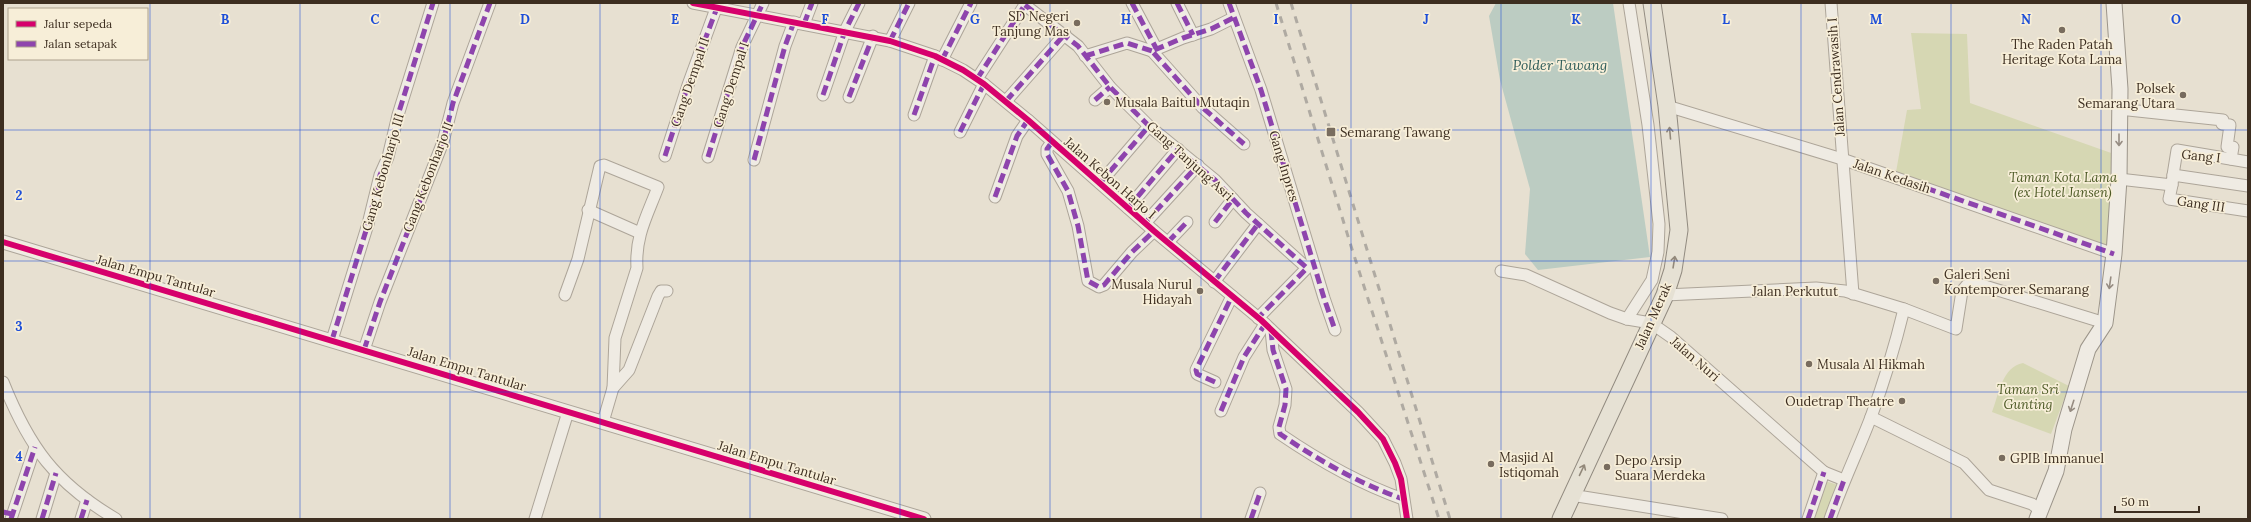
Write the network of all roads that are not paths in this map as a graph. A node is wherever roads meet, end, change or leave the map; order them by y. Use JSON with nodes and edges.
{"nodes":[{"id":1,"x":433,"y":3,"type":"edge"},
{"id":2,"x":490,"y":3,"type":"edge"},
{"id":3,"x":693,"y":3,"type":"edge"},
{"id":4,"x":763,"y":3,"type":"edge"},
{"id":5,"x":812,"y":3,"type":"edge"},
{"id":6,"x":859,"y":3,"type":"edge"},
{"id":7,"x":909,"y":3,"type":"edge"},
{"id":8,"x":971,"y":3,"type":"edge"},
{"id":9,"x":1132,"y":3,"type":"edge"},
{"id":10,"x":1177,"y":3,"type":"edge"},
{"id":11,"x":1229,"y":3,"type":"edge"},
{"id":12,"x":1628,"y":3,"type":"edge"},
{"id":13,"x":1652,"y":3,"type":"edge"},
{"id":14,"x":1831,"y":3,"type":"edge"},
{"id":15,"x":2114,"y":3,"type":"edge"},
{"id":16,"x":1026,"y":4,"type":"edge"},
{"id":17,"x":718,"y":5,"type":"edge"},
{"id":18,"x":756,"y":14,"type":"junction"},
{"id":19,"x":1233,"y":18,"type":"junction"},
{"id":20,"x":799,"y":23,"type":"junction"},
{"id":21,"x":845,"y":31,"type":"junction"},
{"id":22,"x":1065,"y":34,"type":"junction"},
{"id":23,"x":1194,"y":35,"type":"junction"},
{"id":24,"x":873,"y":36,"type":"junction"},
{"id":25,"x":890,"y":41,"type":"junction"},
{"id":26,"x":1154,"y":49,"type":"junction"},
{"id":27,"x":1085,"y":56,"type":"junction"},
{"id":28,"x":939,"y":58,"type":"junction"},
{"id":29,"x":980,"y":82,"type":"junction"},
{"id":30,"x":1110,"y":87,"type":"junction"},
{"id":31,"x":823,"y":95,"type":"dead end"},
{"id":32,"x":849,"y":97,"type":"dead end"},
{"id":33,"x":1095,"y":100,"type":"dead end"},
{"id":34,"x":1006,"y":101,"type":"junction"},
{"id":35,"x":1667,"y":106,"type":"junction"},
{"id":36,"x":2119,"y":110,"type":"junction"},
{"id":37,"x":914,"y":115,"type":"dead end"},
{"id":38,"x":1028,"y":120,"type":"junction"},
{"id":39,"x":1149,"y":126,"type":"junction"},
{"id":40,"x":960,"y":132,"type":"dead end"},
{"id":41,"x":1052,"y":142,"type":"junction"},
{"id":42,"x":1244,"y":144,"type":"dead end"},
{"id":43,"x":1178,"y":148,"type":"junction"},
{"id":44,"x":665,"y":156,"type":"dead end"},
{"id":45,"x":708,"y":157,"type":"dead end"},
{"id":46,"x":1842,"y":159,"type":"junction"},
{"id":47,"x":2231,"y":159,"type":"junction"},
{"id":48,"x":754,"y":160,"type":"dead end"},
{"id":49,"x":2248,"y":162,"type":"edge"},
{"id":50,"x":1198,"y":165,"type":"junction"},
{"id":51,"x":2119,"y":179,"type":"junction"},
{"id":52,"x":2172,"y":180,"type":"junction"},
{"id":53,"x":1100,"y":183,"type":"junction"},
{"id":54,"x":2248,"y":186,"type":"edge"},
{"id":55,"x":995,"y":197,"type":"dead end"},
{"id":56,"x":1233,"y":199,"type":"junction"},
{"id":57,"x":1128,"y":208,"type":"junction"},
{"id":58,"x":588,"y":210,"type":"junction"},
{"id":59,"x":2248,"y":211,"type":"edge"},
{"id":60,"x":1187,"y":222,"type":"dead end"},
{"id":61,"x":1215,"y":222,"type":"dead end"},
{"id":62,"x":1145,"y":223,"type":"junction"},
{"id":63,"x":1258,"y":224,"type":"junction"},
{"id":64,"x":1154,"y":231,"type":"junction"},
{"id":65,"x":640,"y":233,"type":"junction"},
{"id":66,"x":3,"y":242,"type":"edge"},
{"id":67,"x":1168,"y":242,"type":"junction"},
{"id":68,"x":2114,"y":254,"type":"junction"},
{"id":69,"x":1310,"y":266,"type":"junction"},
{"id":70,"x":1501,"y":272,"type":"dead end"},
{"id":71,"x":1214,"y":282,"type":"junction"},
{"id":72,"x":666,"y":291,"type":"dead end"},
{"id":73,"x":565,"y":294,"type":"dead end"},
{"id":74,"x":1853,"y":294,"type":"junction"},
{"id":75,"x":1665,"y":295,"type":"junction"},
{"id":76,"x":1232,"y":296,"type":"junction"},
{"id":77,"x":1904,"y":309,"type":"junction"},
{"id":78,"x":1627,"y":319,"type":"junction"},
{"id":79,"x":1651,"y":323,"type":"junction"},
{"id":80,"x":2105,"y":323,"type":"junction"},
{"id":81,"x":1265,"y":324,"type":"junction"},
{"id":82,"x":1335,"y":330,"type":"dead end"},
{"id":83,"x":332,"y":340,"type":"junction"},
{"id":84,"x":364,"y":350,"type":"junction"},
{"id":85,"x":3,"y":382,"type":"edge"},
{"id":86,"x":1215,"y":382,"type":"dead end"},
{"id":87,"x":613,"y":388,"type":"junction"},
{"id":88,"x":1221,"y":411,"type":"dead end"},
{"id":89,"x":568,"y":412,"type":"junction"},
{"id":90,"x":1871,"y":417,"type":"junction"},
{"id":91,"x":603,"y":422,"type":"junction"},
{"id":92,"x":35,"y":447,"type":"junction"},
{"id":93,"x":1824,"y":472,"type":"junction"},
{"id":94,"x":56,"y":473,"type":"junction"},
{"id":95,"x":1844,"y":480,"type":"junction"},
{"id":96,"x":1260,"y":493,"type":"dead end"},
{"id":97,"x":1570,"y":495,"type":"junction"},
{"id":98,"x":87,"y":500,"type":"junction"},
{"id":99,"x":1403,"y":500,"type":"junction"},
{"id":100,"x":2039,"y":514,"type":"edge"},
{"id":101,"x":9,"y":515,"type":"edge"},
{"id":102,"x":42,"y":519,"type":"edge"},
{"id":103,"x":81,"y":519,"type":"edge"},
{"id":104,"x":116,"y":519,"type":"edge"},
{"id":105,"x":535,"y":519,"type":"edge"},
{"id":106,"x":924,"y":519,"type":"edge"},
{"id":107,"x":1251,"y":519,"type":"edge"},
{"id":108,"x":1407,"y":519,"type":"edge"},
{"id":109,"x":1561,"y":519,"type":"edge"},
{"id":110,"x":1722,"y":519,"type":"edge"},
{"id":111,"x":1808,"y":519,"type":"edge"},
{"id":112,"x":1830,"y":519,"type":"edge"}],
"edges":[{"from":1,"to":83,"type":"street","name":"Gang Kebonharjo III"},
{"from":2,"to":84,"type":"street","name":"Gang Kebonharjo II"},
{"from":3,"to":17,"type":"street","name":"Jalan Kebon Harjo I"},
{"from":4,"to":18,"type":"street","name":"Gang Dempal I"},
{"from":5,"to":20,"type":"street"},
{"from":6,"to":21,"type":"street"},
{"from":7,"to":25,"type":"street"},
{"from":8,"to":28,"type":"street"},
{"from":9,"to":26,"type":"street"},
{"from":10,"to":23,"type":"street"},
{"from":11,"to":19,"type":"street","name":"Gang Inpres"},
{"from":12,"to":78,"type":"street"},
{"from":13,"to":35,"type":"main road","name":"Jalan Merak"},
{"from":14,"to":46,"type":"street","name":"Jalan Cendrawasih I"},
{"from":15,"to":36,"type":"main road"},
{"from":16,"to":22,"type":"street","name":"Gang Tanjung Asri"},
{"from":16,"to":29,"type":"street"},
{"from":17,"to":18,"type":"street","name":"Jalan Kebon Harjo I"},
{"from":17,"to":44,"type":"street","name":"Gang Dempal II"},
{"from":18,"to":20,"type":"street","name":"Jalan Kebon Harjo I"},
{"from":18,"to":45,"type":"street","name":"Gang Dempal I"},
{"from":19,"to":23,"type":"street"},
{"from":19,"to":69,"type":"street","name":"Gang Inpres"},
{"from":20,"to":21,"type":"street","name":"Jalan Kebon Harjo I"},
{"from":20,"to":48,"type":"street"},
{"from":21,"to":24,"type":"street","name":"Jalan Kebon Harjo I"},
{"from":21,"to":31,"type":"street"},
{"from":22,"to":27,"type":"street","name":"Gang Tanjung Asri"},
{"from":22,"to":34,"type":"street"},
{"from":23,"to":26,"type":"street"},
{"from":24,"to":25,"type":"street","name":"Jalan Kebon Harjo I"},
{"from":24,"to":32,"type":"street"},
{"from":25,"to":28,"type":"street","name":"Jalan Kebon Harjo I"},
{"from":26,"to":27,"type":"street"},
{"from":26,"to":42,"type":"street"},
{"from":27,"to":30,"type":"street","name":"Gang Tanjung Asri"},
{"from":28,"to":29,"type":"street","name":"Jalan Kebon Harjo I"},
{"from":28,"to":37,"type":"street"},
{"from":29,"to":34,"type":"street","name":"Jalan Kebon Harjo I"},
{"from":29,"to":40,"type":"street"},
{"from":30,"to":33,"type":"street"},
{"from":30,"to":39,"type":"street","name":"Gang Tanjung Asri"},
{"from":34,"to":38,"type":"street","name":"Jalan Kebon Harjo I"},
{"from":35,"to":46,"type":"street","name":"Jalan Kedasih"},
{"from":75,"to":35,"type":"main road","name":"Jalan Merak","one_way":true},
{"from":36,"to":47,"type":"street"},
{"from":36,"to":51,"type":"main road","one_way":true},
{"from":38,"to":41,"type":"street","name":"Jalan Kebon Harjo I"},
{"from":38,"to":55,"type":"street"},
{"from":39,"to":43,"type":"street","name":"Gang Tanjung Asri"},
{"from":39,"to":53,"type":"street"},
{"from":41,"to":53,"type":"street","name":"Jalan Kebon Harjo I"},
{"from":41,"to":64,"type":"street"},
{"from":43,"to":50,"type":"street","name":"Gang Tanjung Asri"},
{"from":43,"to":57,"type":"street"},
{"from":46,"to":68,"type":"street","name":"Jalan Kedasih"},
{"from":46,"to":74,"type":"street","name":"Jalan Cendrawasih I"},
{"from":47,"to":49,"type":"street","name":"Gang I"},
{"from":47,"to":52,"type":"street","name":"Gang I"},
{"from":50,"to":56,"type":"street","name":"Gang Tanjung Asri"},
{"from":50,"to":62,"type":"street"},
{"from":51,"to":52,"type":"street"},
{"from":51,"to":68,"type":"main road"},
{"from":52,"to":54,"type":"street"},
{"from":52,"to":59,"type":"street","name":"Gang III"},
{"from":53,"to":57,"type":"street","name":"Jalan Kebon Harjo I"},
{"from":56,"to":61,"type":"street"},
{"from":56,"to":63,"type":"street","name":"Gang Tanjung Asri"},
{"from":57,"to":62,"type":"street","name":"Jalan Kebon Harjo I"},
{"from":58,"to":65,"type":"street"},
{"from":58,"to":65,"type":"street"},
{"from":58,"to":73,"type":"street"},
{"from":60,"to":67,"type":"street"},
{"from":62,"to":64,"type":"street","name":"Jalan Kebon Harjo I"},
{"from":63,"to":69,"type":"street","name":"Gang Tanjung Asri"},
{"from":63,"to":71,"type":"street"},
{"from":64,"to":67,"type":"street","name":"Jalan Kebon Harjo I"},
{"from":65,"to":87,"type":"street"},
{"from":66,"to":83,"type":"street","name":"Jalan Empu Tantular"},
{"from":67,"to":71,"type":"street","name":"Jalan Kebon Harjo I"},
{"from":68,"to":80,"type":"main road","one_way":true},
{"from":69,"to":81,"type":"street"},
{"from":69,"to":82,"type":"street","name":"Gang Inpres"},
{"from":70,"to":78,"type":"street","name":"Jalan Nuri"},
{"from":71,"to":76,"type":"street","name":"Jalan Kebon Harjo I"},
{"from":72,"to":87,"type":"street"},
{"from":74,"to":75,"type":"street","name":"Jalan Perkutut"},
{"from":74,"to":77,"type":"street","name":"Jalan Perkutut"},
{"from":75,"to":79,"type":"main road","name":"Jalan Merak"},
{"from":76,"to":81,"type":"street","name":"Jalan Kebon Harjo I"},
{"from":76,"to":86,"type":"street"},
{"from":77,"to":80,"type":"street","name":"Jalan Perkutut"},
{"from":77,"to":90,"type":"street"},
{"from":78,"to":79,"type":"street","name":"Jalan Nuri"},
{"from":79,"to":93,"type":"street","name":"Jalan Nuri"},
{"from":97,"to":79,"type":"main road","name":"Jalan Merak","one_way":true},
{"from":80,"to":100,"type":"main road","one_way":true},
{"from":81,"to":88,"type":"street"},
{"from":81,"to":99,"type":"street","name":"Jalan Kebon Harjo I"},
{"from":81,"to":99,"type":"street"},
{"from":83,"to":84,"type":"street","name":"Jalan Empu Tantular"},
{"from":84,"to":89,"type":"street","name":"Jalan Empu Tantular"},
{"from":85,"to":92,"type":"street"},
{"from":87,"to":91,"type":"street"},
{"from":89,"to":91,"type":"street","name":"Jalan Empu Tantular"},
{"from":89,"to":105,"type":"street"},
{"from":90,"to":95,"type":"street"},
{"from":90,"to":100,"type":"street"},
{"from":91,"to":106,"type":"street","name":"Jalan Empu Tantular"},
{"from":92,"to":94,"type":"street"},
{"from":92,"to":101,"type":"street"},
{"from":93,"to":95,"type":"street","name":"Jalan Nuri"},
{"from":93,"to":111,"type":"street"},
{"from":94,"to":98,"type":"street"},
{"from":94,"to":102,"type":"street"},
{"from":95,"to":112,"type":"street"},
{"from":96,"to":107,"type":"street"},
{"from":97,"to":109,"type":"main road","name":"Jalan Merak"},
{"from":97,"to":110,"type":"street"},
{"from":98,"to":103,"type":"street"},
{"from":98,"to":104,"type":"street"},
{"from":99,"to":108,"type":"street","name":"Jalan Kebon Harjo I"}]}
